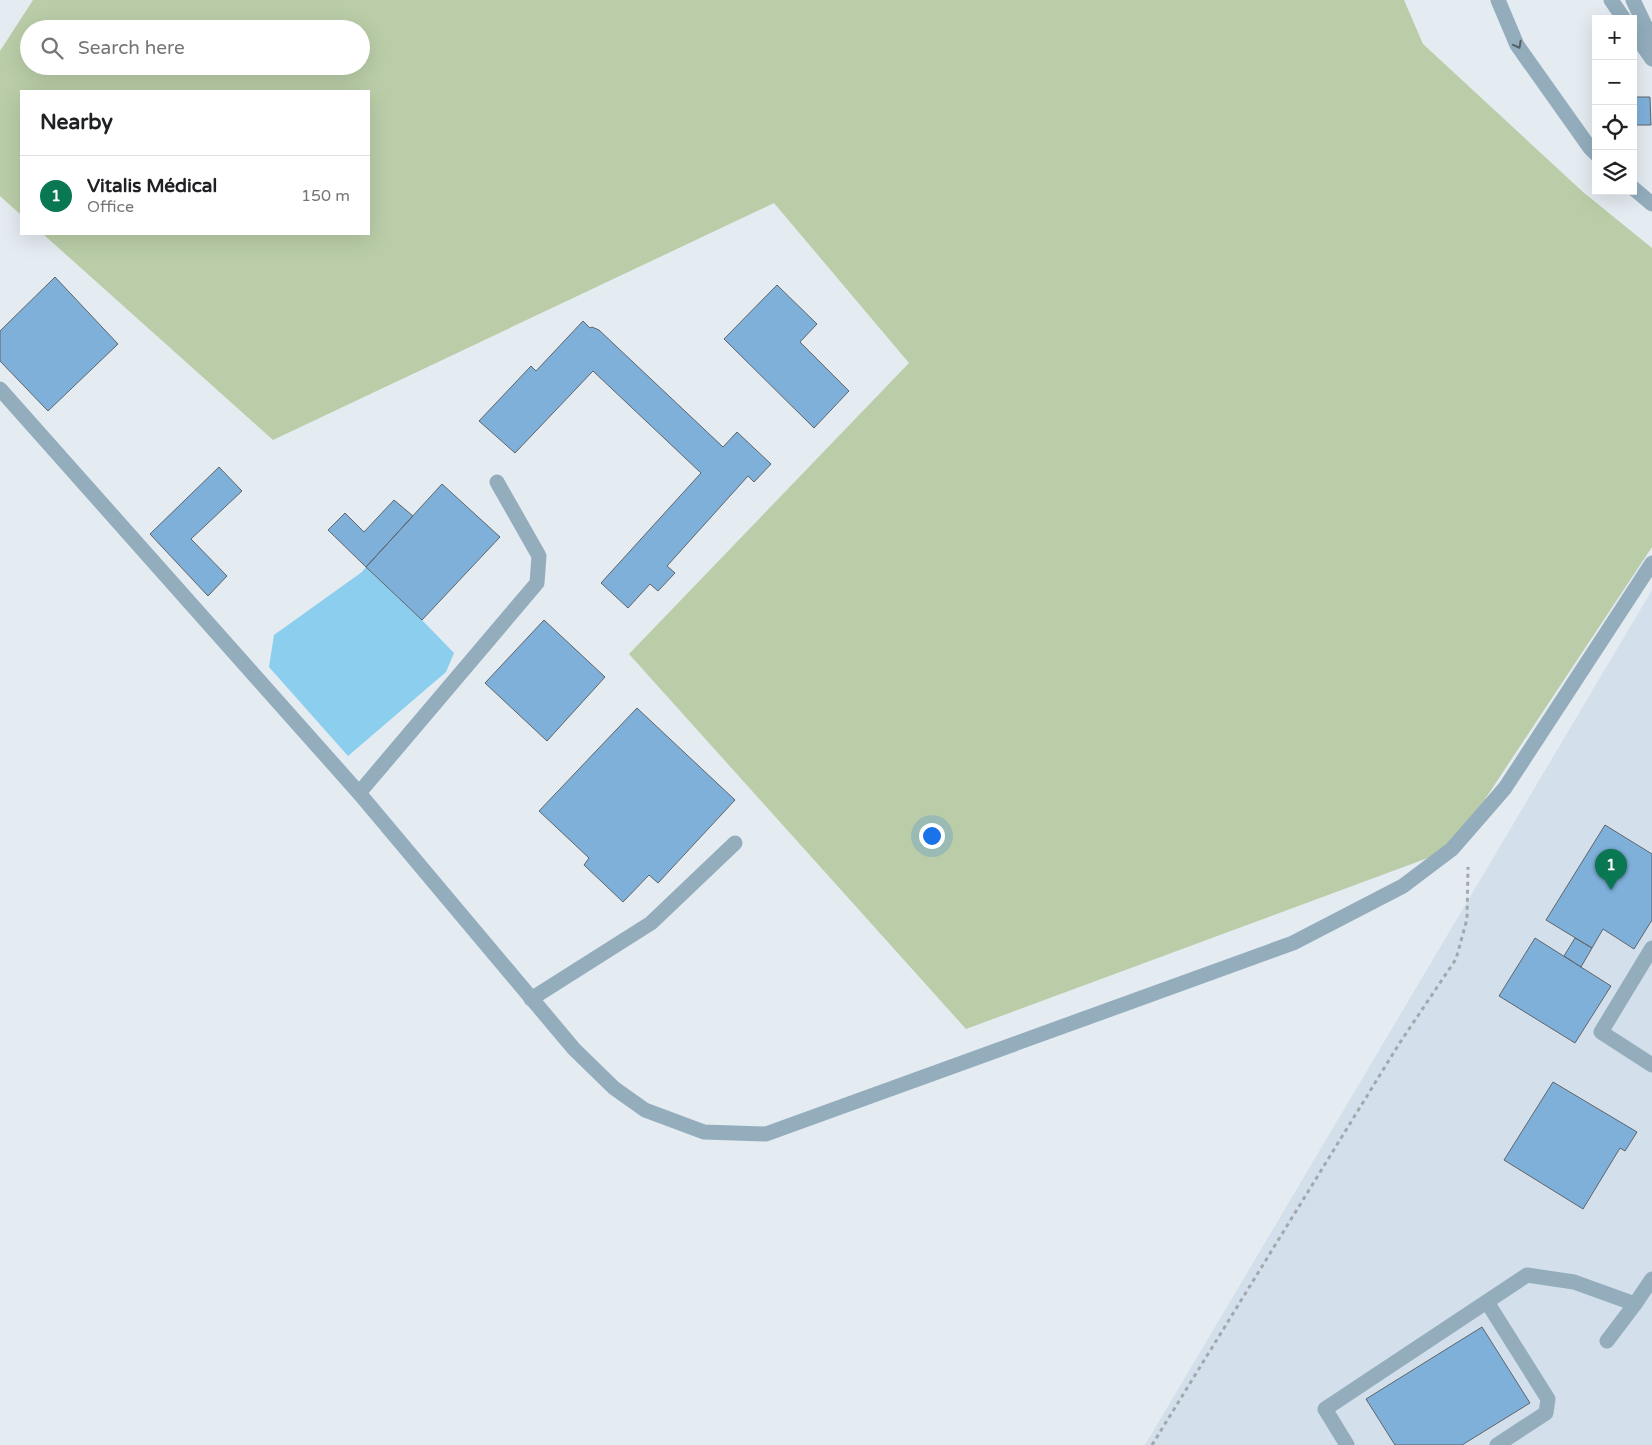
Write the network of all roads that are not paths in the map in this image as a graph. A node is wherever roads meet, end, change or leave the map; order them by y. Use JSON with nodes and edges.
{"nodes":[{"id":1,"x":1498,"y":0,"type":"edge"},
{"id":2,"x":1611,"y":0,"type":"edge"},
{"id":3,"x":1633,"y":0,"type":"edge"},
{"id":4,"x":1621,"y":15,"type":"edge"},
{"id":5,"x":1637,"y":38,"type":"edge"},
{"id":6,"x":1652,"y":40,"type":"edge"},
{"id":7,"x":1652,"y":59,"type":"edge"},
{"id":8,"x":1592,"y":150,"type":"edge"},
{"id":9,"x":1637,"y":191,"type":"edge"},
{"id":10,"x":1652,"y":204,"type":"edge"},
{"id":11,"x":0,"y":389,"type":"edge"},
{"id":12,"x":497,"y":482,"type":"dead end"},
{"id":13,"x":1652,"y":563,"type":"edge"},
{"id":14,"x":359,"y":793,"type":"junction"},
{"id":15,"x":735,"y":843,"type":"dead end"},
{"id":16,"x":1652,"y":948,"type":"edge"},
{"id":17,"x":531,"y":999,"type":"junction"},
{"id":18,"x":1652,"y":1065,"type":"edge"},
{"id":19,"x":1652,"y":1279,"type":"edge"},
{"id":20,"x":1487,"y":1302,"type":"junction"},
{"id":21,"x":1635,"y":1304,"type":"junction"},
{"id":22,"x":1607,"y":1341,"type":"dead end"},
{"id":23,"x":1347,"y":1445,"type":"edge"},
{"id":24,"x":1497,"y":1445,"type":"edge"}],
"edges":[{"from":1,"to":8,"type":"street","one_way":true},
{"from":2,"to":4,"type":"street"},
{"from":3,"to":6,"type":"street"},
{"from":5,"to":7,"type":"street"},
{"from":9,"to":10,"type":"street"},
{"from":11,"to":14,"type":"street"},
{"from":12,"to":14,"type":"street"},
{"from":13,"to":17,"type":"street"},
{"from":14,"to":17,"type":"street"},
{"from":15,"to":17,"type":"street"},
{"from":16,"to":18,"type":"street"},
{"from":19,"to":21,"type":"street"},
{"from":20,"to":21,"type":"street"},
{"from":20,"to":23,"type":"street"},
{"from":20,"to":24,"type":"street"},
{"from":21,"to":22,"type":"street"}]}
